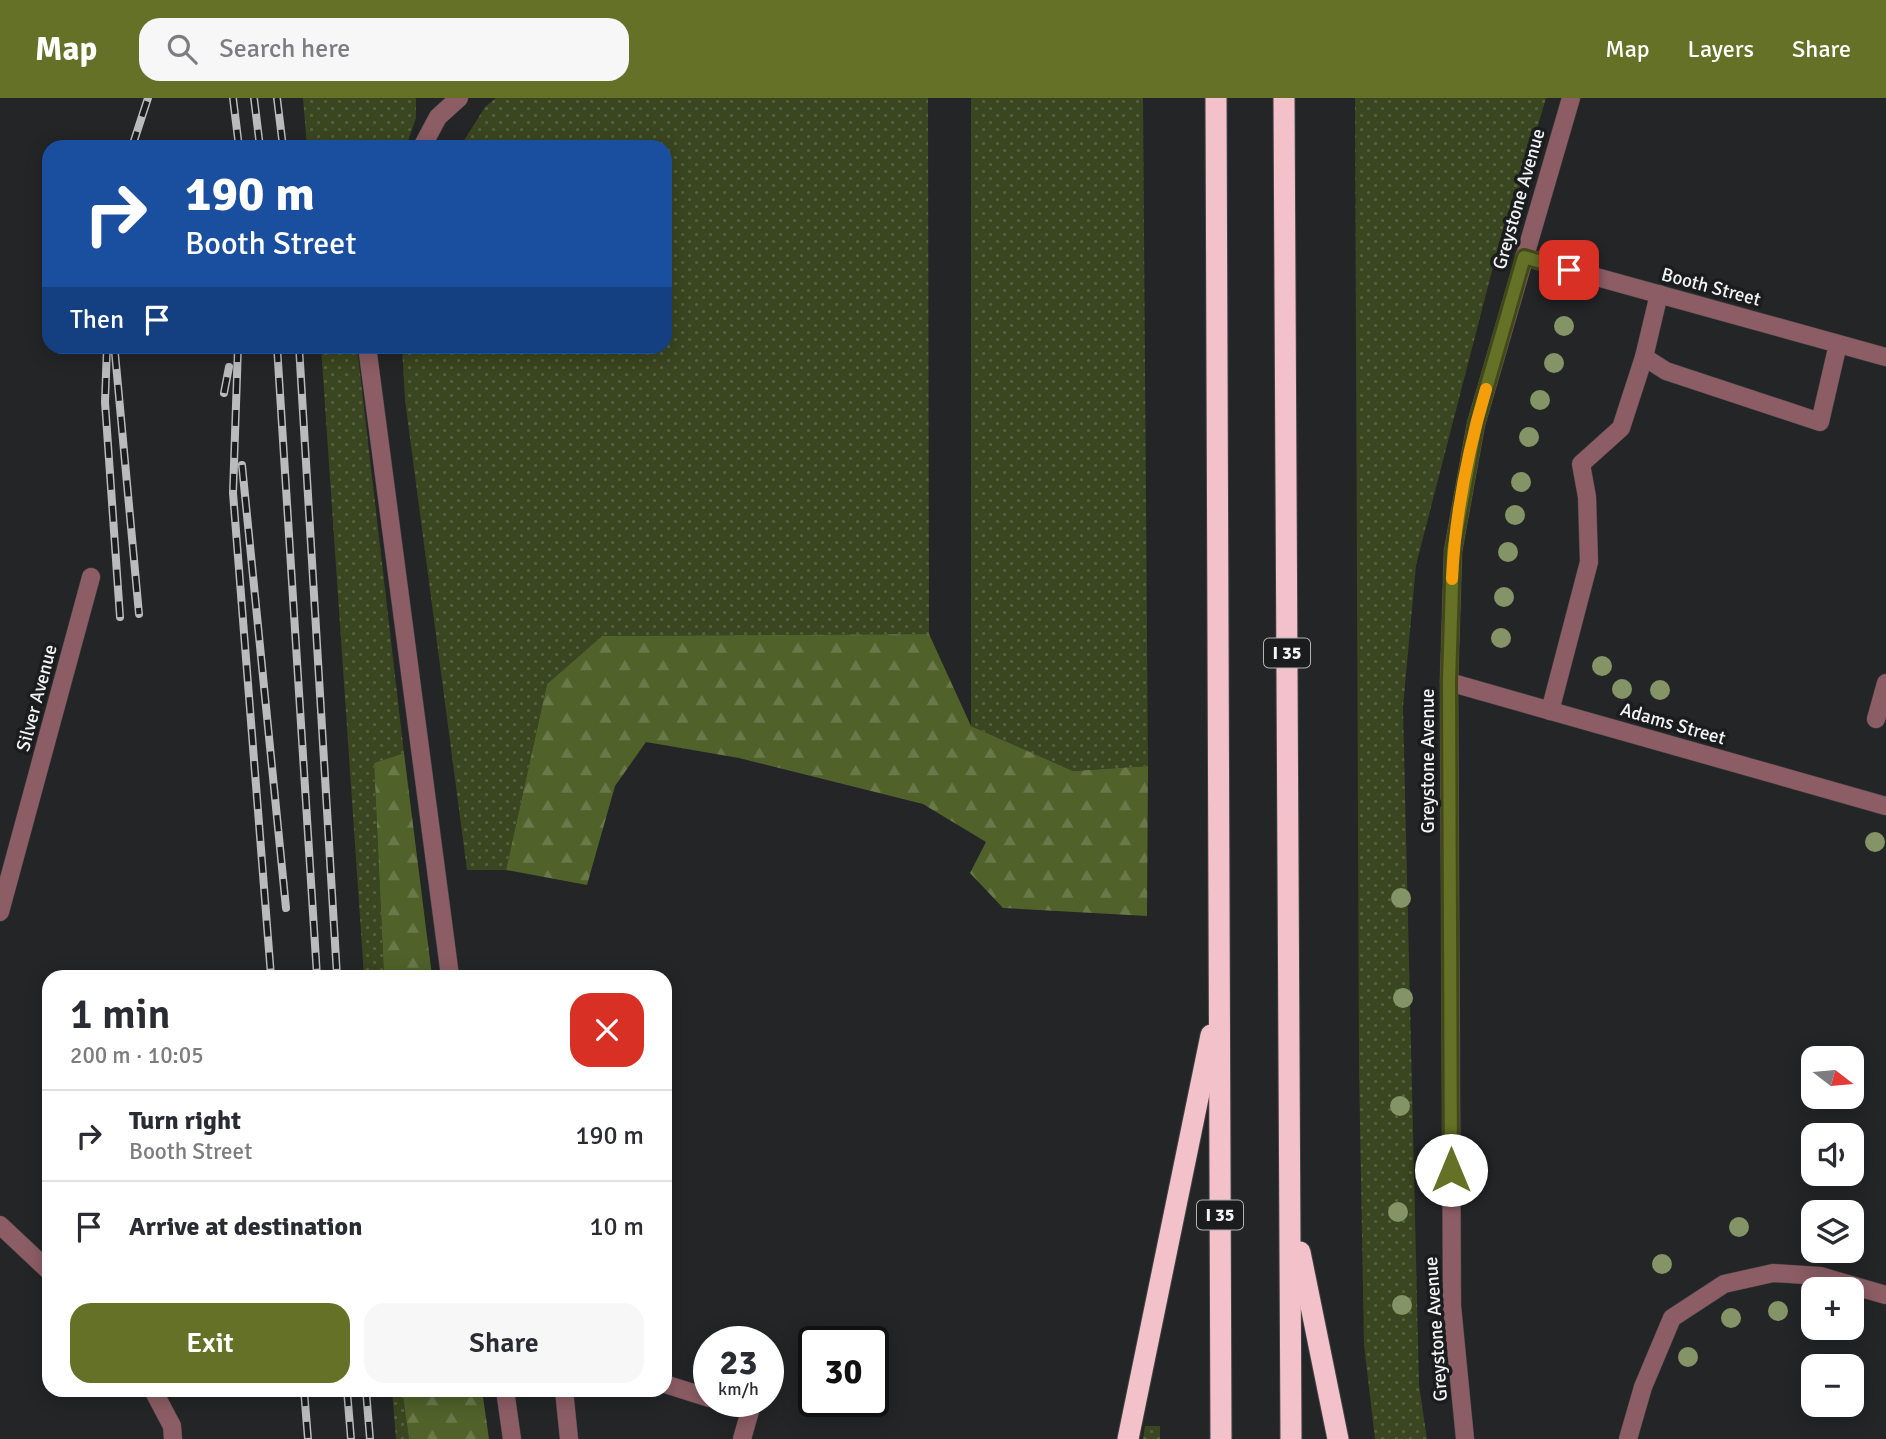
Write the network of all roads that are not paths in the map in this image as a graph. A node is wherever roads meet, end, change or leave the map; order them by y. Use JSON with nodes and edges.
{"nodes":[{"id":1,"x":1216,"y":98,"type":"edge"},
{"id":2,"x":1284,"y":98,"type":"edge"},
{"id":3,"x":1571,"y":98,"type":"edge"},
{"id":4,"x":452,"y":100,"type":"edge"},
{"id":5,"x":426,"y":140,"type":"edge"},
{"id":6,"x":1524,"y":257,"type":"junction"},
{"id":7,"x":1660,"y":295,"type":"junction"},
{"id":8,"x":1838,"y":344,"type":"junction"},
{"id":9,"x":368,"y":354,"type":"edge"},
{"id":10,"x":1644,"y":357,"type":"junction"},
{"id":11,"x":1886,"y":357,"type":"edge"},
{"id":12,"x":92,"y":577,"type":"dead end"},
{"id":13,"x":1449,"y":682,"type":"junction"},
{"id":14,"x":1886,"y":683,"type":"edge"},
{"id":15,"x":1550,"y":710,"type":"junction"},
{"id":16,"x":1876,"y":719,"type":"dead end"},
{"id":17,"x":1886,"y":806,"type":"edge"},
{"id":18,"x":0,"y":912,"type":"edge"},
{"id":19,"x":449,"y":970,"type":"edge"},
{"id":20,"x":1219,"y":992,"type":"junction"},
{"id":21,"x":1291,"y":1209,"type":"junction"},
{"id":22,"x":0,"y":1225,"type":"edge"},
{"id":23,"x":42,"y":1264,"type":"edge"},
{"id":24,"x":1886,"y":1295,"type":"edge"},
{"id":25,"x":672,"y":1386,"type":"edge"},
{"id":26,"x":693,"y":1393,"type":"edge"},
{"id":27,"x":157,"y":1397,"type":"edge"},
{"id":28,"x":506,"y":1397,"type":"edge"},
{"id":29,"x":565,"y":1397,"type":"edge"},
{"id":30,"x":748,"y":1417,"type":"edge"},
{"id":31,"x":173,"y":1439,"type":"edge"},
{"id":32,"x":512,"y":1439,"type":"edge"},
{"id":33,"x":569,"y":1439,"type":"edge"},
{"id":34,"x":742,"y":1439,"type":"edge"},
{"id":35,"x":1128,"y":1439,"type":"edge"},
{"id":36,"x":1221,"y":1439,"type":"edge"},
{"id":37,"x":1291,"y":1439,"type":"edge"},
{"id":38,"x":1338,"y":1439,"type":"edge"},
{"id":39,"x":1465,"y":1439,"type":"edge"},
{"id":40,"x":1628,"y":1439,"type":"edge"}],
"edges":[{"from":1,"to":20,"type":"highway","number":"I 35"},
{"from":2,"to":21,"type":"highway","number":"I 35"},
{"from":3,"to":6,"type":"street","name":"Greystone Avenue"},
{"from":4,"to":5,"type":"street"},
{"from":6,"to":7,"type":"street","name":"Booth Street"},
{"from":6,"to":13,"type":"street","name":"Greystone Avenue"},
{"from":7,"to":8,"type":"street","name":"Booth Street"},
{"from":7,"to":10,"type":"street"},
{"from":8,"to":10,"type":"street"},
{"from":8,"to":11,"type":"street","name":"Booth Street"},
{"from":9,"to":19,"type":"street"},
{"from":10,"to":15,"type":"street"},
{"from":12,"to":18,"type":"street","name":"Silver Avenue"},
{"from":13,"to":15,"type":"street","name":"Adams Street"},
{"from":13,"to":39,"type":"street","name":"Greystone Avenue"},
{"from":14,"to":16,"type":"street"},
{"from":15,"to":17,"type":"street","name":"Adams Street"},
{"from":20,"to":35,"type":"highway"},
{"from":20,"to":36,"type":"highway","number":"I 35"},
{"from":21,"to":37,"type":"highway","number":"I 35"},
{"from":21,"to":38,"type":"highway"},
{"from":22,"to":23,"type":"street"},
{"from":24,"to":40,"type":"street"},
{"from":25,"to":26,"type":"street"},
{"from":27,"to":31,"type":"street"},
{"from":28,"to":32,"type":"street"},
{"from":29,"to":33,"type":"street"},
{"from":30,"to":34,"type":"street"}]}
